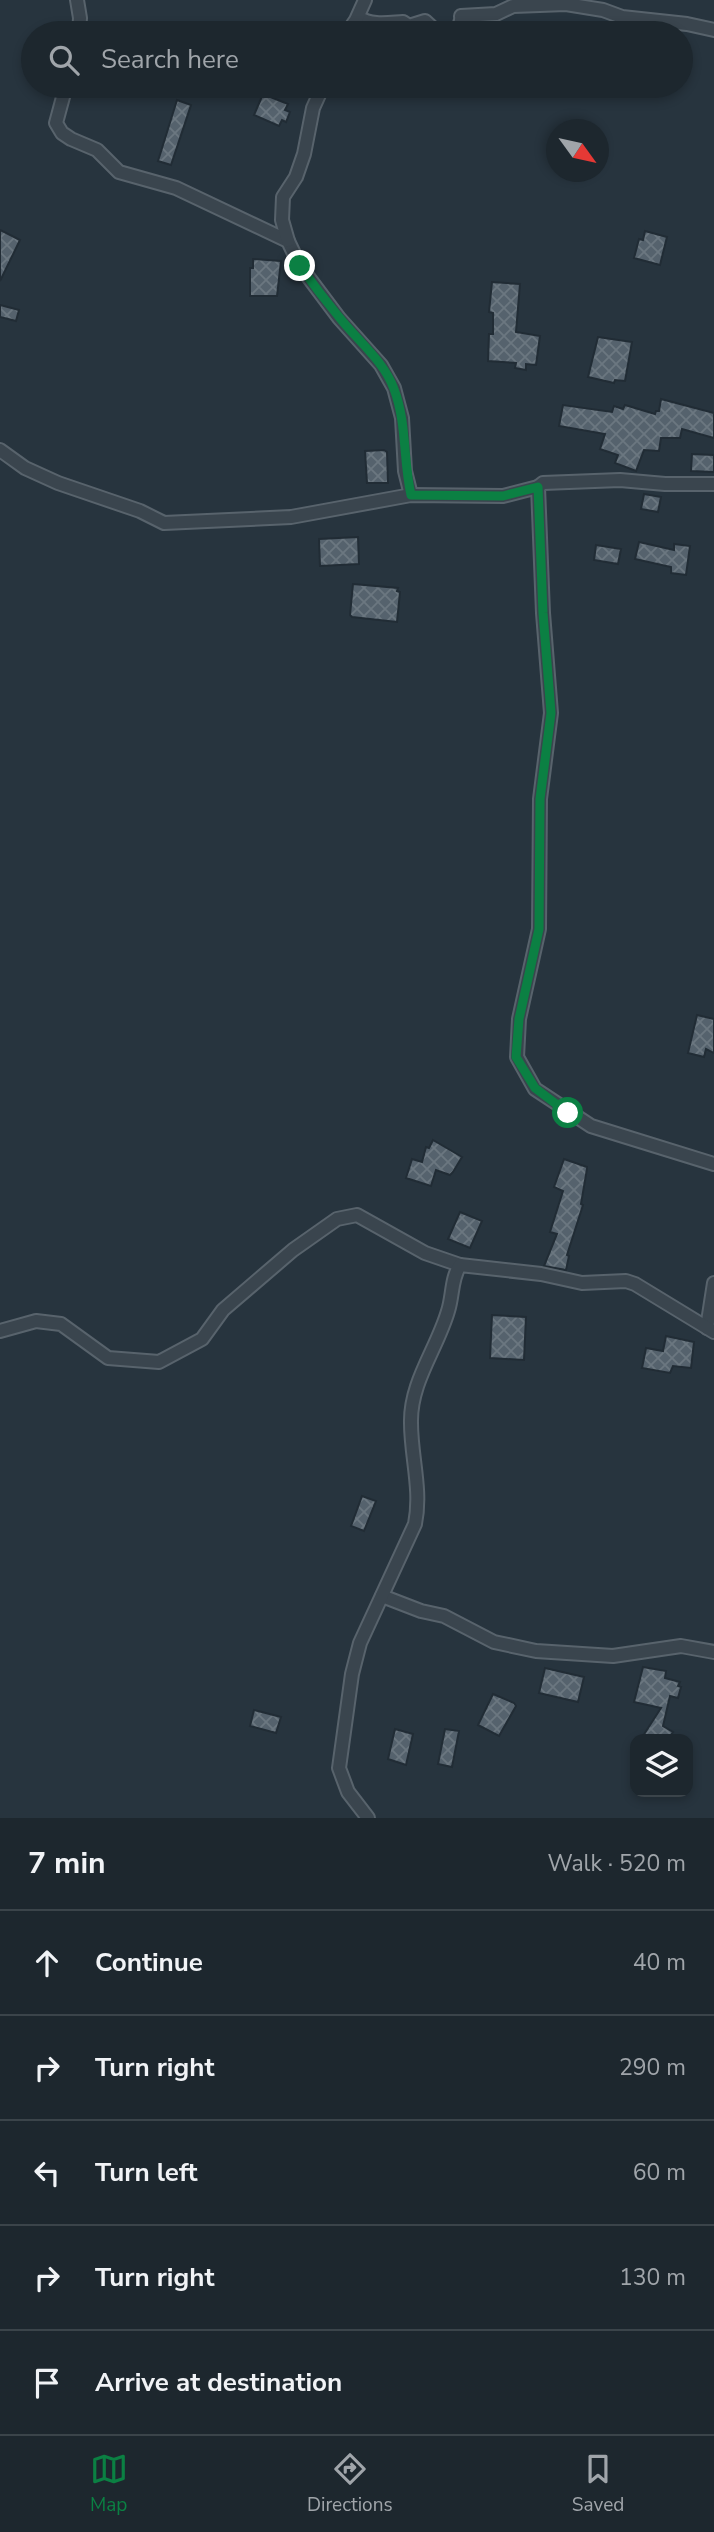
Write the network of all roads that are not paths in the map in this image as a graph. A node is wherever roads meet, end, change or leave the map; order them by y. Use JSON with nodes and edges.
{"nodes":[{"id":1,"x":77,"y":0,"type":"edge"},
{"id":2,"x":365,"y":0,"type":"edge"},
{"id":3,"x":358,"y":17,"type":"junction"},
{"id":4,"x":80,"y":21,"type":"edge"},
{"id":5,"x":355,"y":21,"type":"edge"},
{"id":6,"x":367,"y":21,"type":"edge"},
{"id":7,"x":462,"y":21,"type":"edge"},
{"id":8,"x":659,"y":21,"type":"edge"},
{"id":9,"x":693,"y":25,"type":"edge"},
{"id":10,"x":714,"y":30,"type":"edge"},
{"id":11,"x":63,"y":98,"type":"edge"},
{"id":12,"x":318,"y":98,"type":"edge"},
{"id":13,"x":288,"y":241,"type":"junction"},
{"id":14,"x":0,"y":450,"type":"edge"},
{"id":15,"x":714,"y":484,"type":"edge"},
{"id":16,"x":538,"y":487,"type":"junction"},
{"id":17,"x":411,"y":495,"type":"junction"},
{"id":18,"x":714,"y":1164,"type":"edge"},
{"id":19,"x":460,"y":1265,"type":"junction"},
{"id":20,"x":714,"y":1283,"type":"edge"},
{"id":21,"x":711,"y":1330,"type":"edge"},
{"id":22,"x":0,"y":1331,"type":"edge"},
{"id":23,"x":382,"y":1596,"type":"junction"},
{"id":24,"x":714,"y":1652,"type":"edge"},
{"id":25,"x":368,"y":1818,"type":"edge"}],
"edges":[{"from":1,"to":4,"type":"street"},
{"from":2,"to":3,"type":"street"},
{"from":3,"to":5,"type":"street"},
{"from":3,"to":6,"type":"street"},
{"from":7,"to":8,"type":"street"},
{"from":9,"to":10,"type":"street"},
{"from":11,"to":13,"type":"street"},
{"from":12,"to":13,"type":"street"},
{"from":13,"to":17,"type":"street"},
{"from":14,"to":17,"type":"street"},
{"from":15,"to":16,"type":"street"},
{"from":16,"to":17,"type":"street"},
{"from":16,"to":18,"type":"street"},
{"from":19,"to":21,"type":"street"},
{"from":19,"to":22,"type":"street"},
{"from":19,"to":23,"type":"street"},
{"from":20,"to":21,"type":"street"},
{"from":23,"to":24,"type":"street"},
{"from":23,"to":25,"type":"street"}]}
